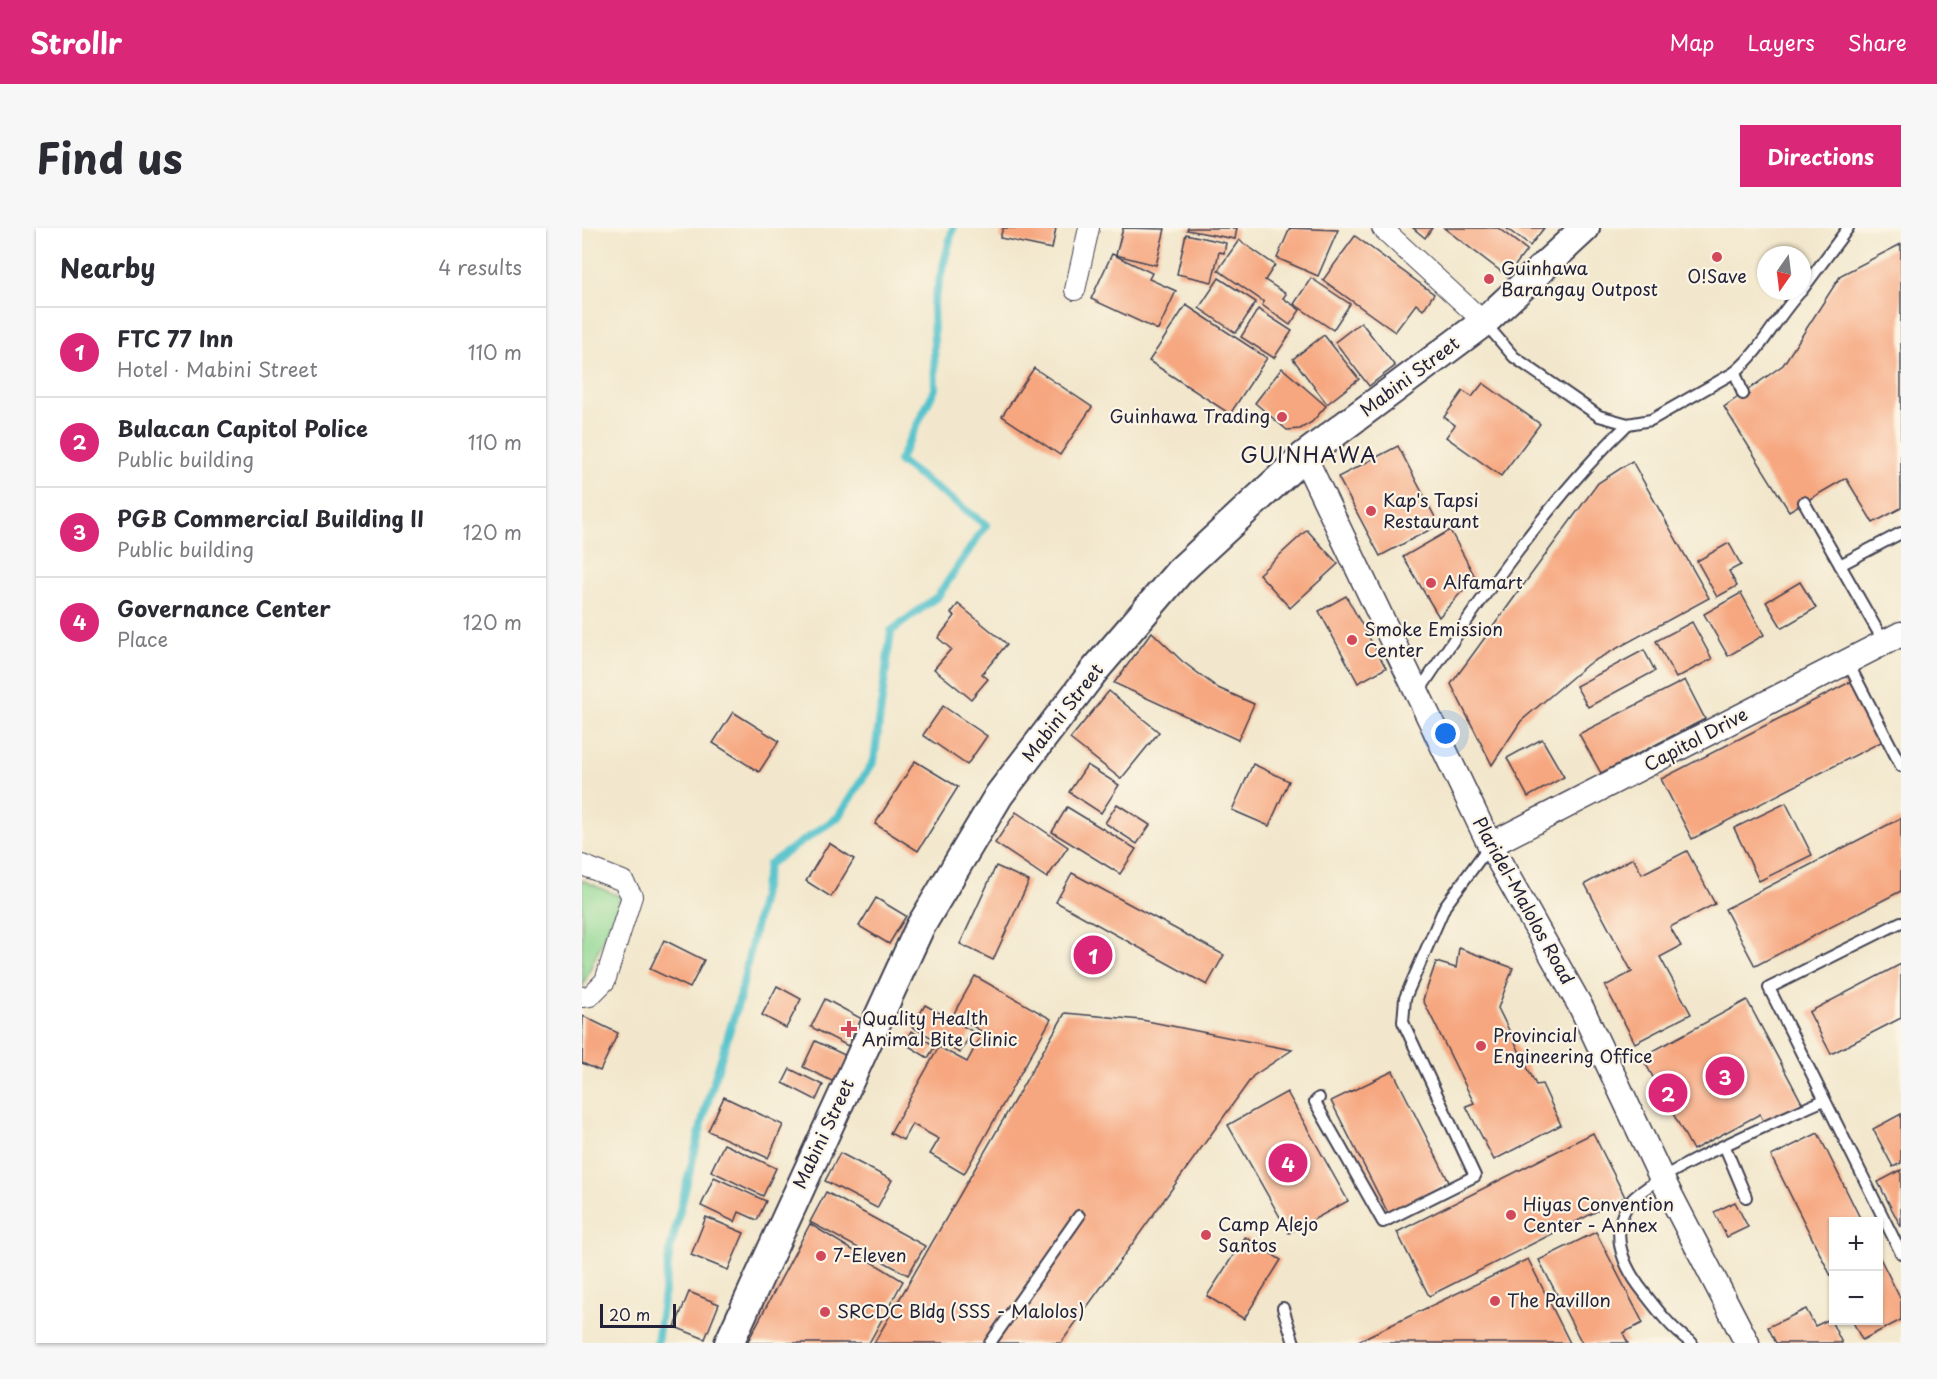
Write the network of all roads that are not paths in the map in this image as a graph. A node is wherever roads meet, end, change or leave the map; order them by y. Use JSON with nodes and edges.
{"nodes":[{"id":1,"x":1089,"y":228,"type":"edge"},
{"id":2,"x":1382,"y":228,"type":"edge"},
{"id":3,"x":1585,"y":228,"type":"edge"},
{"id":4,"x":1848,"y":228,"type":"edge"},
{"id":5,"x":1811,"y":279,"type":"edge"},
{"id":6,"x":1075,"y":290,"type":"dead end"},
{"id":7,"x":1793,"y":300,"type":"edge"},
{"id":8,"x":1484,"y":322,"type":"junction"},
{"id":9,"x":1735,"y":372,"type":"junction"},
{"id":10,"x":1743,"y":394,"type":"dead end"},
{"id":11,"x":1628,"y":424,"type":"junction"},
{"id":12,"x":1304,"y":456,"type":"junction"},
{"id":13,"x":1804,"y":502,"type":"dead end"},
{"id":14,"x":1901,"y":533,"type":"edge"},
{"id":15,"x":1840,"y":565,"type":"junction"},
{"id":16,"x":1893,"y":638,"type":"edge"},
{"id":17,"x":1847,"y":661,"type":"junction"},
{"id":18,"x":1418,"y":694,"type":"junction"},
{"id":19,"x":1901,"y":765,"type":"edge"},
{"id":20,"x":1490,"y":844,"type":"junction"},
{"id":21,"x":582,"y":865,"type":"edge"},
{"id":22,"x":1901,"y":922,"type":"edge"},
{"id":23,"x":582,"y":997,"type":"edge"},
{"id":24,"x":1319,"y":1098,"type":"dead end"},
{"id":25,"x":1824,"y":1100,"type":"junction"},
{"id":26,"x":1725,"y":1147,"type":"junction"},
{"id":27,"x":1661,"y":1177,"type":"junction"},
{"id":28,"x":1746,"y":1197,"type":"dead end"},
{"id":29,"x":1079,"y":1216,"type":"dead end"},
{"id":30,"x":1901,"y":1253,"type":"edge"},
{"id":31,"x":1283,"y":1308,"type":"dead end"},
{"id":32,"x":729,"y":1343,"type":"edge"},
{"id":33,"x":990,"y":1343,"type":"edge"},
{"id":34,"x":1294,"y":1343,"type":"edge"},
{"id":35,"x":1692,"y":1343,"type":"edge"},
{"id":36,"x":1747,"y":1343,"type":"edge"}],
"edges":[{"from":1,"to":6,"type":"street"},
{"from":2,"to":8,"type":"street"},
{"from":3,"to":8,"type":"main road","name":"Mabini Street"},
{"from":4,"to":5,"type":"lane"},
{"from":7,"to":9,"type":"lane"},
{"from":8,"to":11,"type":"lane"},
{"from":8,"to":12,"type":"main road","name":"Mabini Street"},
{"from":9,"to":10,"type":"lane"},
{"from":9,"to":11,"type":"lane"},
{"from":11,"to":18,"type":"lane"},
{"from":12,"to":18,"type":"street","name":"Plaridel-Malolos Road"},
{"from":12,"to":32,"type":"main road","name":"Mabini Street"},
{"from":13,"to":15,"type":"lane"},
{"from":14,"to":15,"type":"lane"},
{"from":15,"to":16,"type":"lane"},
{"from":16,"to":17,"type":"street","name":"Capitol Drive"},
{"from":17,"to":19,"type":"lane"},
{"from":17,"to":20,"type":"street","name":"Capitol Drive"},
{"from":18,"to":20,"type":"street","name":"Plaridel-Malolos Road"},
{"from":20,"to":24,"type":"lane"},
{"from":20,"to":27,"type":"street","name":"Plaridel-Malolos Road"},
{"from":21,"to":23,"type":"street"},
{"from":22,"to":25,"type":"lane"},
{"from":25,"to":26,"type":"lane"},
{"from":25,"to":30,"type":"lane"},
{"from":26,"to":27,"type":"lane"},
{"from":26,"to":28,"type":"lane"},
{"from":27,"to":35,"type":"lane"},
{"from":27,"to":36,"type":"street","name":"Plaridel-Malolos Road"},
{"from":29,"to":33,"type":"lane"},
{"from":31,"to":34,"type":"lane"}]}
